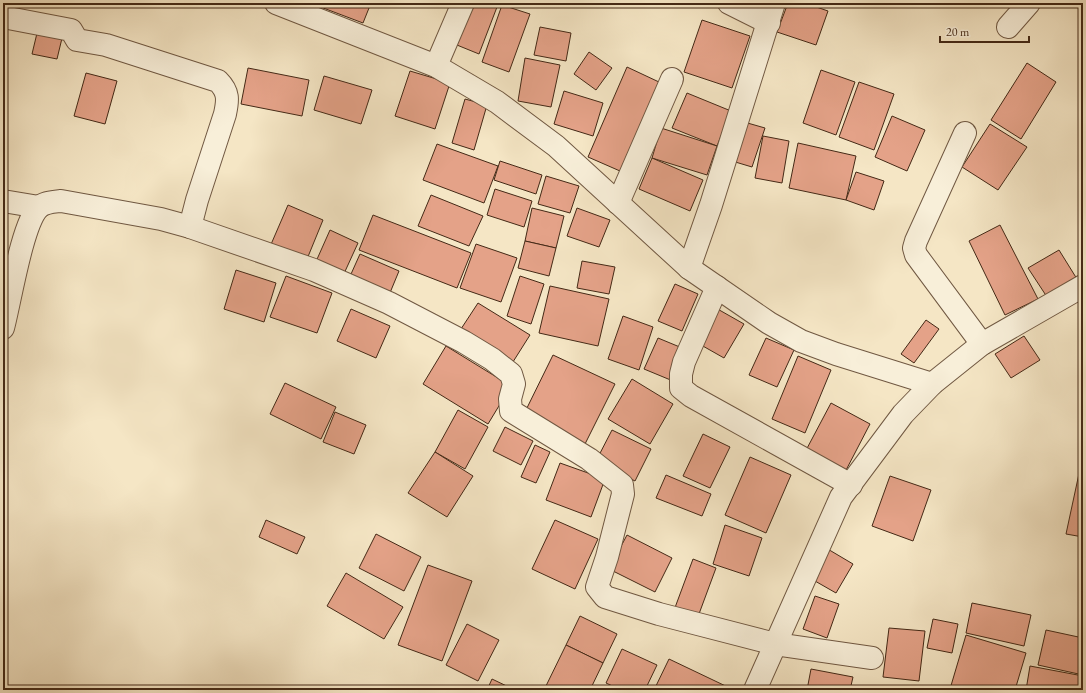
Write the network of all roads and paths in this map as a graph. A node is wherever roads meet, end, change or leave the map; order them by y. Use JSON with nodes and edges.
{"nodes":[{"id":1,"x":276,"y":3,"type":"edge"},
{"id":2,"x":463,"y":3,"type":"edge"},
{"id":3,"x":730,"y":3,"type":"edge"},
{"id":4,"x":1028,"y":3,"type":"edge"},
{"id":5,"x":772,"y":13,"type":"edge"},
{"id":6,"x":3,"y":17,"type":"edge"},
{"id":7,"x":1008,"y":27,"type":"dead end"},
{"id":8,"x":436,"y":66,"type":"junction"},
{"id":9,"x":672,"y":79,"type":"dead end"},
{"id":10,"x":964,"y":133,"type":"dead end"},
{"id":11,"x":3,"y":201,"type":"edge"},
{"id":12,"x":618,"y":203,"type":"junction"},
{"id":13,"x":39,"y":207,"type":"junction"},
{"id":14,"x":190,"y":227,"type":"junction"},
{"id":15,"x":689,"y":268,"type":"junction"},
{"id":16,"x":1083,"y":286,"type":"edge"},
{"id":17,"x":717,"y":287,"type":"junction"},
{"id":18,"x":4,"y":323,"type":"edge"},
{"id":19,"x":982,"y":344,"type":"junction"},
{"id":20,"x":932,"y":384,"type":"junction"},
{"id":21,"x":851,"y":486,"type":"junction"},
{"id":22,"x":775,"y":644,"type":"junction"},
{"id":23,"x":872,"y":658,"type":"dead end"},
{"id":24,"x":755,"y":690,"type":"edge"}],
"edges":[{"from":1,"to":8,"type":"street"},
{"from":2,"to":8,"type":"street"},
{"from":3,"to":5,"type":"street"},
{"from":4,"to":7,"type":"street"},
{"from":5,"to":15,"type":"street"},
{"from":6,"to":14,"type":"street"},
{"from":8,"to":12,"type":"street"},
{"from":9,"to":12,"type":"street"},
{"from":10,"to":19,"type":"street"},
{"from":11,"to":13,"type":"street"},
{"from":12,"to":15,"type":"street"},
{"from":13,"to":14,"type":"street"},
{"from":13,"to":18,"type":"street"},
{"from":14,"to":22,"type":"street"},
{"from":15,"to":17,"type":"street"},
{"from":16,"to":19,"type":"street"},
{"from":17,"to":20,"type":"street"},
{"from":17,"to":21,"type":"street"},
{"from":19,"to":20,"type":"street"},
{"from":20,"to":21,"type":"street"},
{"from":21,"to":22,"type":"street"},
{"from":22,"to":23,"type":"street"},
{"from":22,"to":24,"type":"street"}]}
